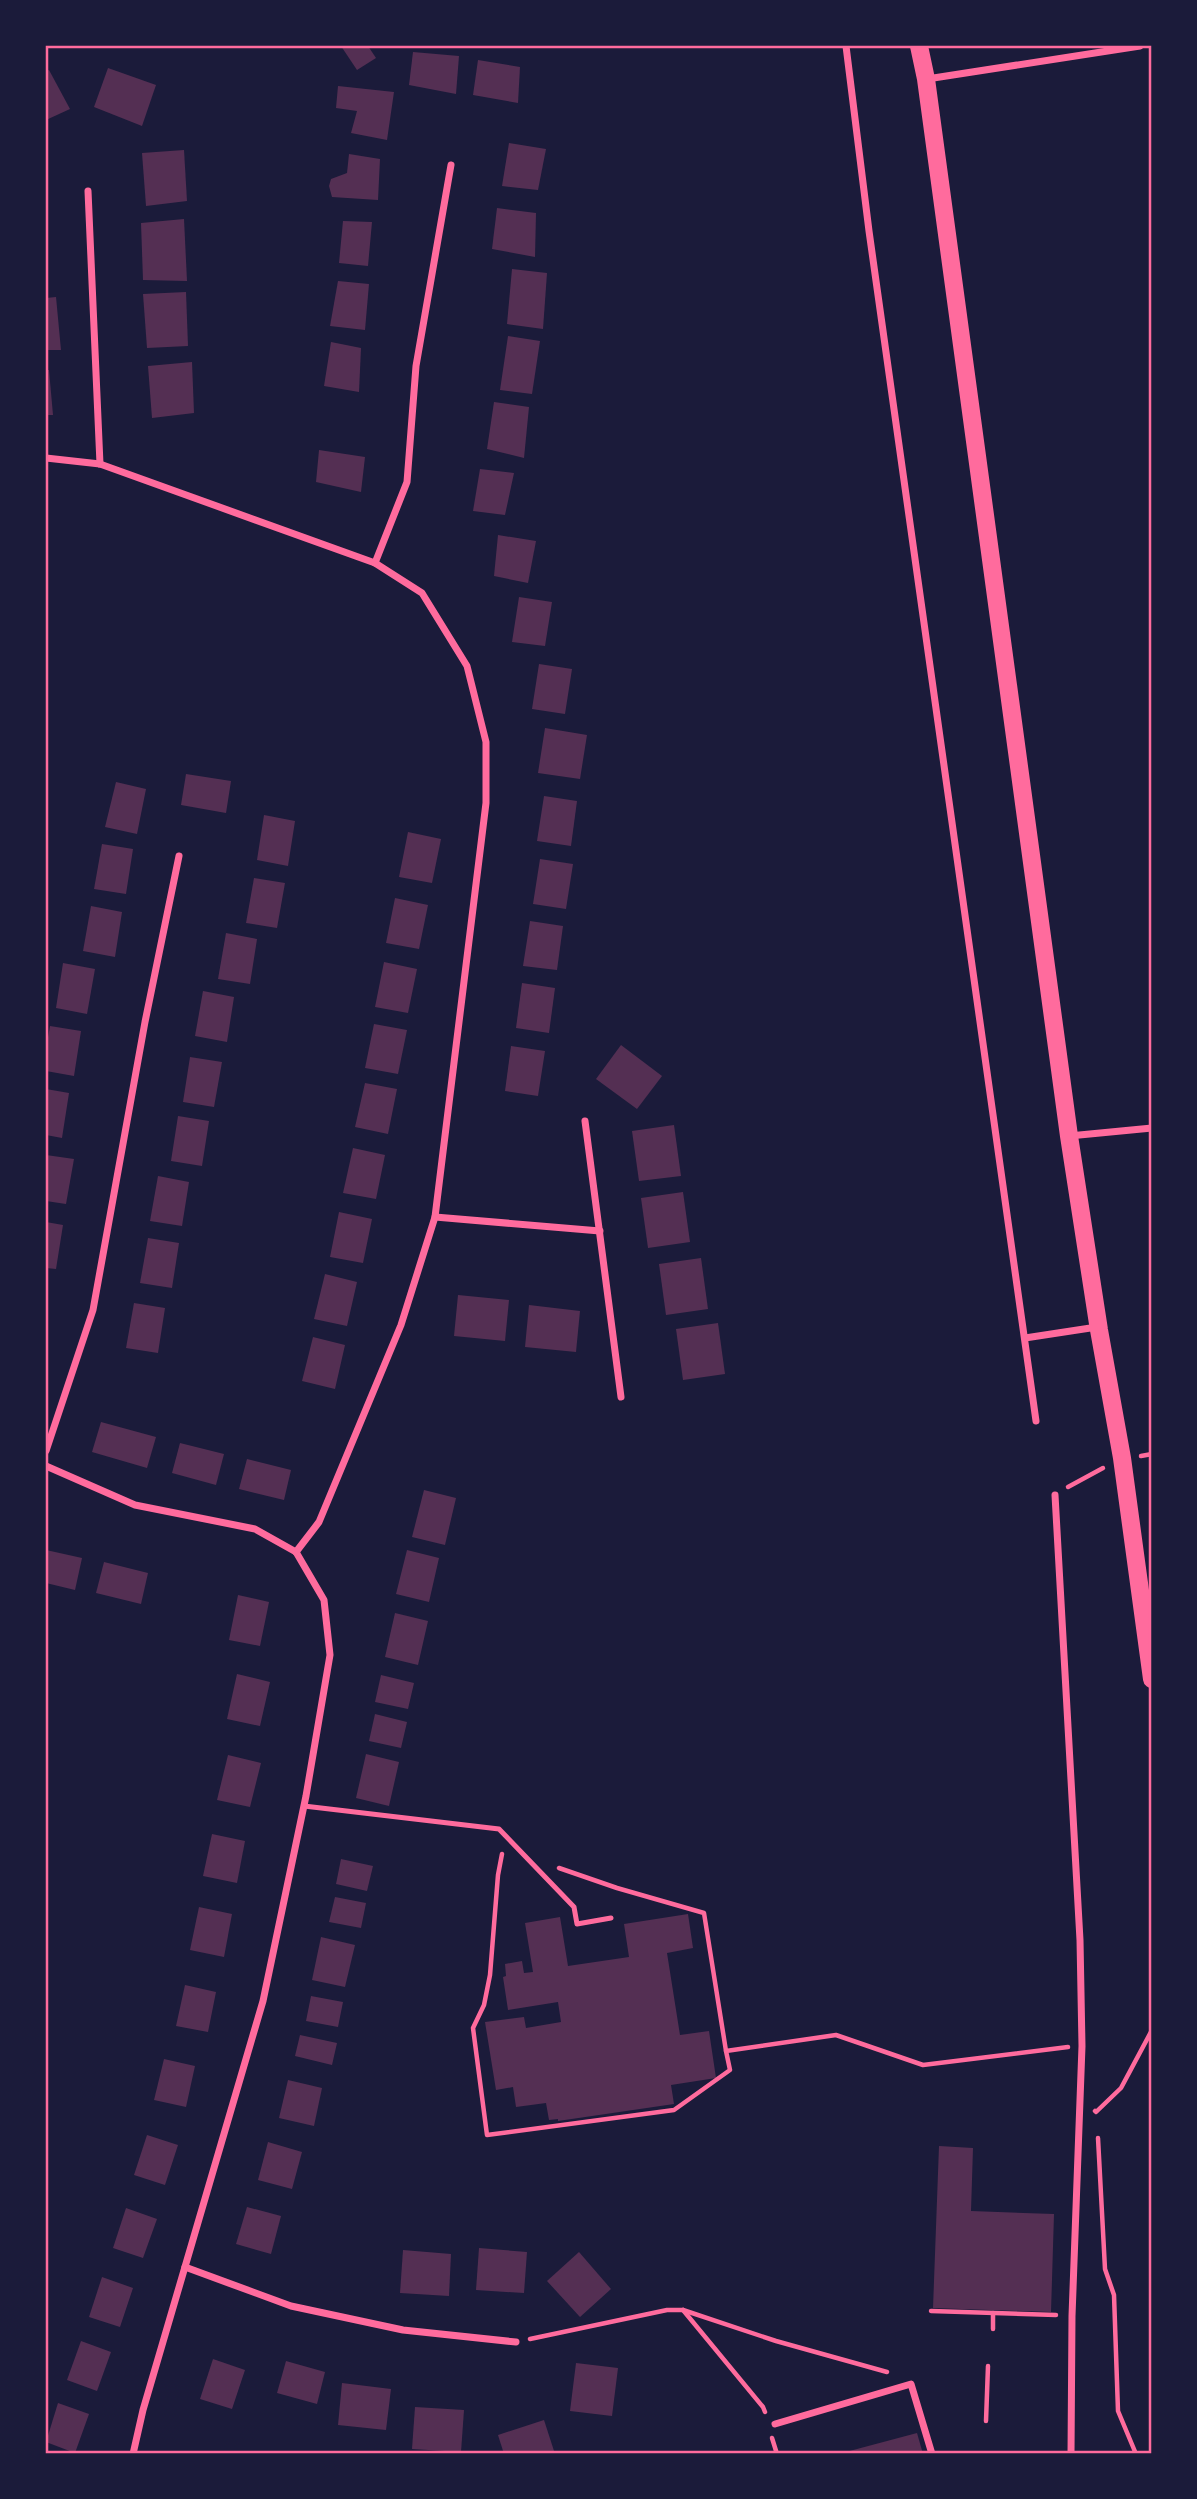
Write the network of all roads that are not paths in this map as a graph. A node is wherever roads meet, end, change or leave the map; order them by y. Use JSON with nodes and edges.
{"nodes":[{"id":1,"x":846,"y":46,"type":"edge"},
{"id":2,"x":919,"y":46,"type":"edge"},
{"id":3,"x":1140,"y":46,"type":"edge"},
{"id":4,"x":926,"y":79,"type":"junction"},
{"id":5,"x":451,"y":165,"type":"dead end"},
{"id":6,"x":88,"y":191,"type":"dead end"},
{"id":7,"x":46,"y":458,"type":"edge"},
{"id":8,"x":100,"y":464,"type":"junction"},
{"id":9,"x":375,"y":563,"type":"junction"},
{"id":10,"x":179,"y":856,"type":"dead end"},
{"id":11,"x":586,"y":1121,"type":"dead end"},
{"id":12,"x":1152,"y":1128,"type":"edge"},
{"id":13,"x":1069,"y":1136,"type":"junction"},
{"id":14,"x":435,"y":1217,"type":"junction"},
{"id":15,"x":600,"y":1231,"type":"junction"},
{"id":16,"x":1098,"y":1327,"type":"junction"},
{"id":17,"x":1025,"y":1338,"type":"junction"},
{"id":18,"x":621,"y":1397,"type":"dead end"},
{"id":19,"x":1036,"y":1421,"type":"dead end"},
{"id":20,"x":46,"y":1451,"type":"edge"},
{"id":21,"x":46,"y":1466,"type":"edge"},
{"id":22,"x":1055,"y":1495,"type":"road end"},
{"id":23,"x":296,"y":1552,"type":"junction"},
{"id":24,"x":1152,"y":1679,"type":"edge"},
{"id":25,"x":304,"y":1806,"type":"junction"},
{"id":26,"x":611,"y":1918,"type":"dead end"},
{"id":27,"x":185,"y":2267,"type":"junction"},
{"id":28,"x":516,"y":2342,"type":"road end"},
{"id":29,"x":775,"y":2424,"type":"dead end"},
{"id":30,"x":133,"y":2454,"type":"edge"},
{"id":31,"x":932,"y":2454,"type":"edge"},
{"id":32,"x":1071,"y":2454,"type":"edge"}],
"edges":[{"from":1,"to":17,"type":"street"},
{"from":2,"to":4,"type":"main road"},
{"from":3,"to":4,"type":"street"},
{"from":4,"to":13,"type":"main road"},
{"from":5,"to":9,"type":"street"},
{"from":6,"to":8,"type":"street"},
{"from":7,"to":8,"type":"street"},
{"from":8,"to":9,"type":"street"},
{"from":9,"to":14,"type":"street"},
{"from":10,"to":20,"type":"street"},
{"from":11,"to":15,"type":"street"},
{"from":12,"to":13,"type":"street"},
{"from":13,"to":16,"type":"main road"},
{"from":14,"to":15,"type":"street"},
{"from":14,"to":23,"type":"street"},
{"from":15,"to":18,"type":"street"},
{"from":16,"to":17,"type":"street"},
{"from":16,"to":24,"type":"main road"},
{"from":17,"to":19,"type":"street"},
{"from":21,"to":23,"type":"street"},
{"from":22,"to":32,"type":"street"},
{"from":23,"to":25,"type":"street"},
{"from":25,"to":26,"type":"lane"},
{"from":25,"to":27,"type":"street"},
{"from":27,"to":28,"type":"street"},
{"from":27,"to":30,"type":"street"},
{"from":29,"to":31,"type":"street"}]}
